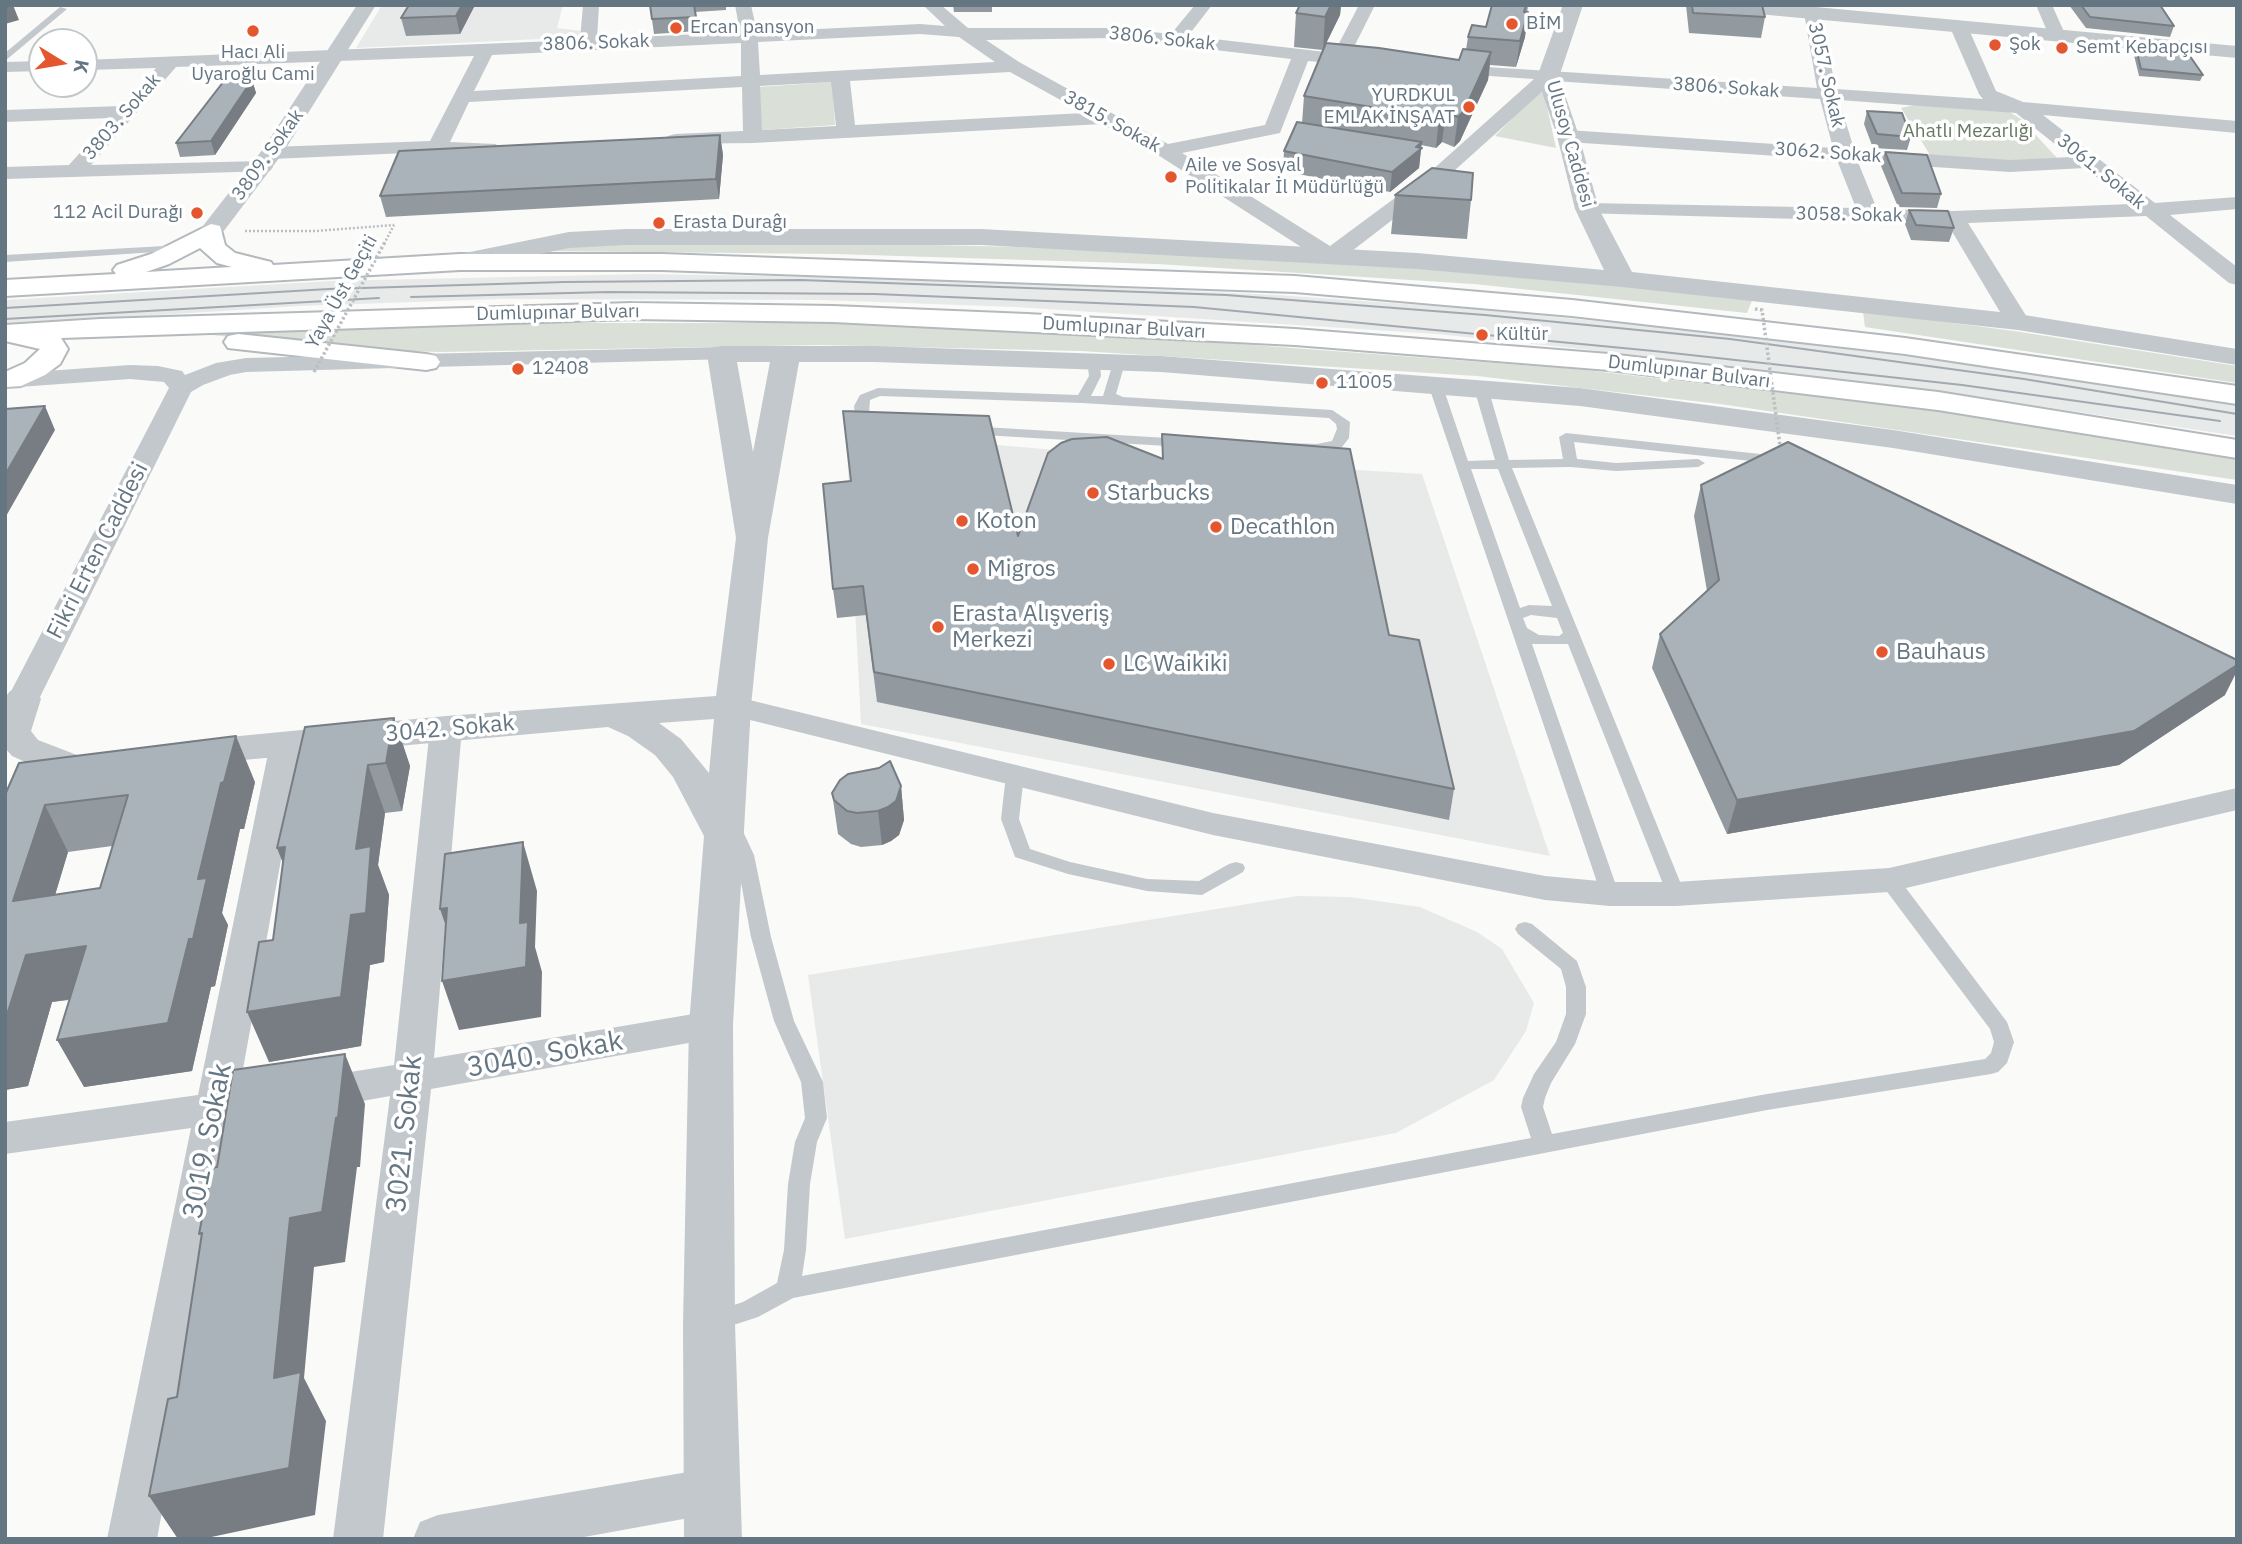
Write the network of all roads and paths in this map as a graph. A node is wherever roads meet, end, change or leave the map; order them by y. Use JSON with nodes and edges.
{"nodes":[{"id":1,"x":367,"y":5,"type":"edge"},
{"id":2,"x":591,"y":5,"type":"edge"},
{"id":3,"x":743,"y":5,"type":"edge"},
{"id":4,"x":931,"y":5,"type":"edge"},
{"id":5,"x":1204,"y":5,"type":"edge"},
{"id":6,"x":1367,"y":5,"type":"edge"},
{"id":7,"x":1573,"y":5,"type":"edge"},
{"id":8,"x":1725,"y":5,"type":"edge"},
{"id":9,"x":2044,"y":5,"type":"edge"},
{"id":10,"x":1759,"y":7,"type":"edge"},
{"id":11,"x":63,"y":9,"type":"dead end"},
{"id":12,"x":1812,"y":13,"type":"junction"},
{"id":13,"x":1123,"y":15,"type":"dead end"},
{"id":14,"x":1958,"y":25,"type":"junction"},
{"id":15,"x":963,"y":32,"type":"junction"},
{"id":16,"x":1114,"y":33,"type":"junction"},
{"id":17,"x":2056,"y":34,"type":"junction"},
{"id":18,"x":750,"y":36,"type":"junction"},
{"id":19,"x":1176,"y":40,"type":"junction"},
{"id":20,"x":588,"y":43,"type":"junction"},
{"id":21,"x":487,"y":47,"type":"junction"},
{"id":22,"x":2237,"y":52,"type":"edge"},
{"id":23,"x":1301,"y":55,"type":"junction"},
{"id":24,"x":335,"y":57,"type":"junction"},
{"id":25,"x":5,"y":58,"type":"edge"},
{"id":26,"x":1339,"y":60,"type":"junction"},
{"id":27,"x":170,"y":62,"type":"junction"},
{"id":28,"x":1381,"y":63,"type":"edge"},
{"id":29,"x":98,"y":65,"type":"edge"},
{"id":30,"x":1013,"y":66,"type":"junction"},
{"id":31,"x":28,"y":67,"type":"edge"},
{"id":32,"x":1423,"y":67,"type":"edge"},
{"id":33,"x":5,"y":68,"type":"edge"},
{"id":34,"x":840,"y":76,"type":"junction"},
{"id":35,"x":1548,"y":77,"type":"junction"},
{"id":36,"x":751,"y":81,"type":"junction"},
{"id":37,"x":1828,"y":95,"type":"junction"},
{"id":38,"x":462,"y":97,"type":"junction"},
{"id":39,"x":2023,"y":109,"type":"junction"},
{"id":40,"x":127,"y":112,"type":"junction"},
{"id":41,"x":5,"y":116,"type":"edge"},
{"id":42,"x":1103,"y":118,"type":"junction"},
{"id":43,"x":2202,"y":124,"type":"junction"},
{"id":44,"x":2237,"y":127,"type":"edge"},
{"id":45,"x":1273,"y":129,"type":"junction"},
{"id":46,"x":846,"y":132,"type":"junction"},
{"id":47,"x":1299,"y":133,"type":"edge"},
{"id":48,"x":1568,"y":136,"type":"junction"},
{"id":49,"x":753,"y":137,"type":"junction"},
{"id":50,"x":658,"y":141,"type":"edge"},
{"id":51,"x":2237,"y":141,"type":"edge"},
{"id":52,"x":510,"y":147,"type":"edge"},
{"id":53,"x":436,"y":149,"type":"junction"},
{"id":54,"x":1165,"y":151,"type":"junction"},
{"id":55,"x":1844,"y":154,"type":"junction"},
{"id":56,"x":1430,"y":156,"type":"edge"},
{"id":57,"x":267,"y":160,"type":"junction"},
{"id":58,"x":1456,"y":160,"type":"junction"},
{"id":59,"x":2087,"y":162,"type":"junction"},
{"id":60,"x":74,"y":172,"type":"junction"},
{"id":61,"x":5,"y":173,"type":"edge"},
{"id":62,"x":2237,"y":203,"type":"edge"},
{"id":63,"x":1587,"y":209,"type":"junction"},
{"id":64,"x":2148,"y":210,"type":"junction"},
{"id":65,"x":1869,"y":216,"type":"junction"},
{"id":66,"x":1954,"y":217,"type":"junction"},
{"id":67,"x":211,"y":231,"type":"junction"},
{"id":68,"x":181,"y":248,"type":"junction"},
{"id":69,"x":1331,"y":256,"type":"junction"},
{"id":70,"x":5,"y":259,"type":"edge"},
{"id":71,"x":460,"y":262,"type":"junction"},
{"id":72,"x":2231,"y":270,"type":"edge"},
{"id":73,"x":313,"y":272,"type":"junction"},
{"id":74,"x":1622,"y":279,"type":"junction"},
{"id":75,"x":76,"y":283,"type":"junction"},
{"id":76,"x":5,"y":288,"type":"edge"},
{"id":77,"x":1755,"y":309,"type":"dead end"},
{"id":78,"x":2018,"y":322,"type":"junction"},
{"id":79,"x":100,"y":327,"type":"junction"},
{"id":80,"x":7,"y":333,"type":"edge"},
{"id":81,"x":721,"y":354,"type":"junction"},
{"id":82,"x":786,"y":354,"type":"junction"},
{"id":83,"x":2237,"y":357,"type":"edge"},
{"id":84,"x":1081,"y":361,"type":"junction"},
{"id":85,"x":426,"y":362,"type":"junction"},
{"id":86,"x":1119,"y":363,"type":"junction"},
{"id":87,"x":314,"y":372,"type":"dead end"},
{"id":88,"x":8,"y":380,"type":"edge"},
{"id":89,"x":1435,"y":384,"type":"junction"},
{"id":90,"x":181,"y":388,"type":"junction"},
{"id":91,"x":1482,"y":388,"type":"junction"},
{"id":92,"x":2237,"y":395,"type":"edge"},
{"id":93,"x":1082,"y":398,"type":"junction"},
{"id":94,"x":1118,"y":400,"type":"junction"},
{"id":95,"x":2237,"y":449,"type":"edge"},
{"id":96,"x":1795,"y":455,"type":"joint"},
{"id":97,"x":1572,"y":463,"type":"junction"},
{"id":98,"x":1698,"y":463,"type":"dead end"},
{"id":99,"x":1503,"y":464,"type":"junction"},
{"id":100,"x":1463,"y":465,"type":"junction"},
{"id":101,"x":2237,"y":495,"type":"edge"},
{"id":102,"x":752,"y":538,"type":"junction"},
{"id":103,"x":1564,"y":615,"type":"junction"},
{"id":104,"x":1517,"y":624,"type":"junction"},
{"id":105,"x":1572,"y":635,"type":"junction"},
{"id":106,"x":733,"y":706,"type":"junction"},
{"id":107,"x":11,"y":707,"type":"edge"},
{"id":108,"x":612,"y":716,"type":"junction"},
{"id":109,"x":446,"y":728,"type":"junction"},
{"id":110,"x":286,"y":744,"type":"junction"},
{"id":111,"x":155,"y":756,"type":"edge"},
{"id":112,"x":103,"y":761,"type":"edge"},
{"id":113,"x":63,"y":764,"type":"junction"},
{"id":114,"x":1015,"y":775,"type":"junction"},
{"id":115,"x":28,"y":782,"type":"edge"},
{"id":116,"x":2237,"y":799,"type":"edge"},
{"id":117,"x":724,"y":821,"type":"junction"},
{"id":118,"x":1236,"y":869,"type":"dead end"},
{"id":119,"x":1888,"y":880,"type":"junction"},
{"id":120,"x":1610,"y":894,"type":"junction"},
{"id":121,"x":1676,"y":894,"type":"junction"},
{"id":122,"x":1525,"y":929,"type":"dead end"},
{"id":123,"x":711,"y":1025,"type":"junction"},
{"id":124,"x":412,"y":1079,"type":"junction"},
{"id":125,"x":215,"y":1109,"type":"junction"},
{"id":126,"x":5,"y":1138,"type":"edge"},
{"id":127,"x":1544,"y":1144,"type":"junction"},
{"id":128,"x":788,"y":1289,"type":"junction"},
{"id":129,"x":709,"y":1324,"type":"junction"},
{"id":130,"x":711,"y":1491,"type":"junction"},
{"id":131,"x":132,"y":1539,"type":"edge"},
{"id":132,"x":358,"y":1539,"type":"edge"},
{"id":133,"x":439,"y":1539,"type":"edge"},
{"id":134,"x":713,"y":1539,"type":"edge"}],
"edges":[{"from":1,"to":24,"type":"street","name":"3809. Sokak"},
{"from":2,"to":20,"type":"street"},
{"from":3,"to":18,"type":"street"},
{"from":4,"to":15,"type":"street","name":"3815. Sokak"},
{"from":5,"to":19,"type":"street"},
{"from":6,"to":26,"type":"street"},
{"from":7,"to":35,"type":"street","name":"Ulusoy Caddesi"},
{"from":8,"to":10,"type":"street"},
{"from":9,"to":17,"type":"street"},
{"from":10,"to":12,"type":"street"},
{"from":11,"to":25,"type":"lane"},
{"from":12,"to":14,"type":"street"},
{"from":12,"to":37,"type":"street","name":"3057. Sokak"},
{"from":13,"to":16,"type":"street"},
{"from":14,"to":17,"type":"street"},
{"from":14,"to":39,"type":"street","name":"3061. Sokak"},
{"from":15,"to":16,"type":"street","name":"3806. Sokak"},
{"from":15,"to":18,"type":"street","name":"3806. Sokak"},
{"from":15,"to":30,"type":"street","name":"3815. Sokak"},
{"from":16,"to":19,"type":"street","name":"3806. Sokak"},
{"from":17,"to":22,"type":"street"},
{"from":18,"to":20,"type":"street","name":"3806. Sokak"},
{"from":18,"to":36,"type":"street"},
{"from":19,"to":23,"type":"street","name":"3806. Sokak"},
{"from":20,"to":21,"type":"street","name":"3806. Sokak"},
{"from":21,"to":24,"type":"street","name":"3806. Sokak"},
{"from":21,"to":38,"type":"street"},
{"from":23,"to":26,"type":"street","name":"3806. Sokak"},
{"from":23,"to":45,"type":"street"},
{"from":24,"to":27,"type":"street","name":"3806. Sokak"},
{"from":24,"to":57,"type":"street","name":"3809. Sokak"},
{"from":26,"to":28,"type":"street","name":"3806. Sokak"},
{"from":27,"to":29,"type":"street","name":"3806. Sokak"},
{"from":27,"to":40,"type":"street","name":"3803. Sokak"},
{"from":30,"to":34,"type":"street"},
{"from":30,"to":42,"type":"street","name":"3815. Sokak"},
{"from":31,"to":33,"type":"street"},
{"from":32,"to":35,"type":"street","name":"3806. Sokak"},
{"from":34,"to":36,"type":"street"},
{"from":34,"to":46,"type":"street"},
{"from":35,"to":37,"type":"street","name":"3806. Sokak"},
{"from":35,"to":48,"type":"street","name":"Ulusoy Caddesi"},
{"from":35,"to":58,"type":"street"},
{"from":36,"to":38,"type":"street"},
{"from":36,"to":49,"type":"street"},
{"from":37,"to":39,"type":"street","name":"3806. Sokak"},
{"from":37,"to":55,"type":"street","name":"3057. Sokak"},
{"from":38,"to":53,"type":"street"},
{"from":39,"to":43,"type":"street","name":"3806. Sokak"},
{"from":39,"to":59,"type":"street","name":"3061. Sokak"},
{"from":40,"to":41,"type":"street"},
{"from":40,"to":60,"type":"street","name":"3803. Sokak"},
{"from":42,"to":46,"type":"street"},
{"from":42,"to":54,"type":"street","name":"3815. Sokak"},
{"from":43,"to":44,"type":"street","name":"3806. Sokak"},
{"from":43,"to":51,"type":"street"},
{"from":45,"to":47,"type":"street"},
{"from":45,"to":54,"type":"street"},
{"from":46,"to":49,"type":"street"},
{"from":48,"to":55,"type":"street","name":"3062. Sokak"},
{"from":48,"to":63,"type":"street","name":"Ulusoy Caddesi"},
{"from":49,"to":50,"type":"street"},
{"from":52,"to":53,"type":"street"},
{"from":53,"to":57,"type":"street"},
{"from":54,"to":69,"type":"street","name":"3815. Sokak"},
{"from":55,"to":59,"type":"street","name":"3062. Sokak"},
{"from":55,"to":65,"type":"street","name":"3057. Sokak"},
{"from":56,"to":58,"type":"street"},
{"from":57,"to":60,"type":"street"},
{"from":57,"to":67,"type":"street","name":"3809. Sokak"},
{"from":58,"to":69,"type":"street"},
{"from":59,"to":64,"type":"street","name":"3061. Sokak"},
{"from":60,"to":61,"type":"street"},
{"from":62,"to":64,"type":"street","name":"3058. Sokak"},
{"from":63,"to":65,"type":"street","name":"3058. Sokak"},
{"from":63,"to":74,"type":"street","name":"Ulusoy Caddesi"},
{"from":64,"to":66,"type":"street","name":"3058. Sokak"},
{"from":64,"to":72,"type":"street","name":"3061. Sokak"},
{"from":65,"to":66,"type":"street","name":"3058. Sokak"},
{"from":66,"to":78,"type":"street"},
{"from":67,"to":68,"type":"highway"},
{"from":67,"to":73,"type":"highway"},
{"from":67,"to":87,"type":"path","name":"Yaya Üst Geçiti","bridge":true},
{"from":68,"to":70,"type":"lane"},
{"from":68,"to":75,"type":"highway"},
{"from":69,"to":71,"type":"street"},
{"from":69,"to":74,"type":"street"},
{"from":71,"to":73,"type":"highway"},
{"from":71,"to":92,"type":"highway"},
{"from":73,"to":75,"type":"highway"},
{"from":74,"to":78,"type":"street"},
{"from":75,"to":76,"type":"highway"},
{"from":77,"to":96,"type":"path","bridge":true},
{"from":78,"to":83,"type":"street"},
{"from":79,"to":80,"type":"highway","name":"Dumlupınar Bulvarı"},
{"from":79,"to":85,"type":"highway"},
{"from":79,"to":95,"type":"highway","name":"Dumlupınar Bulvarı"},
{"from":80,"to":88,"type":"highway"},
{"from":81,"to":82,"type":"street"},
{"from":81,"to":85,"type":"street"},
{"from":81,"to":102,"type":"street"},
{"from":82,"to":84,"type":"street"},
{"from":82,"to":102,"type":"street"},
{"from":84,"to":86,"type":"street"},
{"from":84,"to":93,"type":"lane"},
{"from":85,"to":90,"type":"street"},
{"from":86,"to":89,"type":"street"},
{"from":86,"to":94,"type":"lane"},
{"from":88,"to":90,"type":"street"},
{"from":89,"to":91,"type":"street"},
{"from":89,"to":100,"type":"lane"},
{"from":90,"to":107,"type":"street","name":"Fikri Erten Caddesi"},
{"from":91,"to":99,"type":"lane"},
{"from":91,"to":101,"type":"street"},
{"from":93,"to":94,"type":"lane"},
{"from":93,"to":94,"type":"lane"},
{"from":96,"to":97,"type":"lane"},
{"from":97,"to":98,"type":"lane"},
{"from":97,"to":99,"type":"lane"},
{"from":99,"to":100,"type":"lane"},
{"from":99,"to":103,"type":"lane"},
{"from":100,"to":104,"type":"lane"},
{"from":102,"to":106,"type":"street"},
{"from":103,"to":104,"type":"lane"},
{"from":103,"to":105,"type":"lane"},
{"from":104,"to":105,"type":"lane"},
{"from":104,"to":120,"type":"lane"},
{"from":105,"to":121,"type":"lane"},
{"from":106,"to":108,"type":"street","name":"3042. Sokak"},
{"from":106,"to":114,"type":"street"},
{"from":106,"to":117,"type":"street"},
{"from":107,"to":113,"type":"street"},
{"from":108,"to":109,"type":"street","name":"3042. Sokak"},
{"from":108,"to":117,"type":"street"},
{"from":109,"to":110,"type":"street","name":"3042. Sokak"},
{"from":109,"to":124,"type":"street","name":"3021. Sokak"},
{"from":110,"to":111,"type":"street","name":"3042. Sokak"},
{"from":110,"to":125,"type":"street","name":"3019. Sokak"},
{"from":112,"to":113,"type":"street"},
{"from":113,"to":115,"type":"street"},
{"from":114,"to":118,"type":"lane"},
{"from":114,"to":120,"type":"street"},
{"from":116,"to":119,"type":"street"},
{"from":117,"to":123,"type":"street"},
{"from":117,"to":128,"type":"lane"},
{"from":119,"to":121,"type":"street"},
{"from":119,"to":127,"type":"lane"},
{"from":120,"to":121,"type":"street"},
{"from":122,"to":127,"type":"lane"},
{"from":123,"to":124,"type":"street","name":"3040. Sokak"},
{"from":123,"to":129,"type":"street"},
{"from":124,"to":125,"type":"street","name":"3040. Sokak"},
{"from":124,"to":132,"type":"street","name":"3021. Sokak"},
{"from":125,"to":126,"type":"street","name":"3040. Sokak"},
{"from":125,"to":131,"type":"street","name":"3019. Sokak"},
{"from":127,"to":128,"type":"lane"},
{"from":128,"to":129,"type":"lane"},
{"from":129,"to":130,"type":"street"},
{"from":130,"to":133,"type":"street"},
{"from":130,"to":134,"type":"street"}]}
